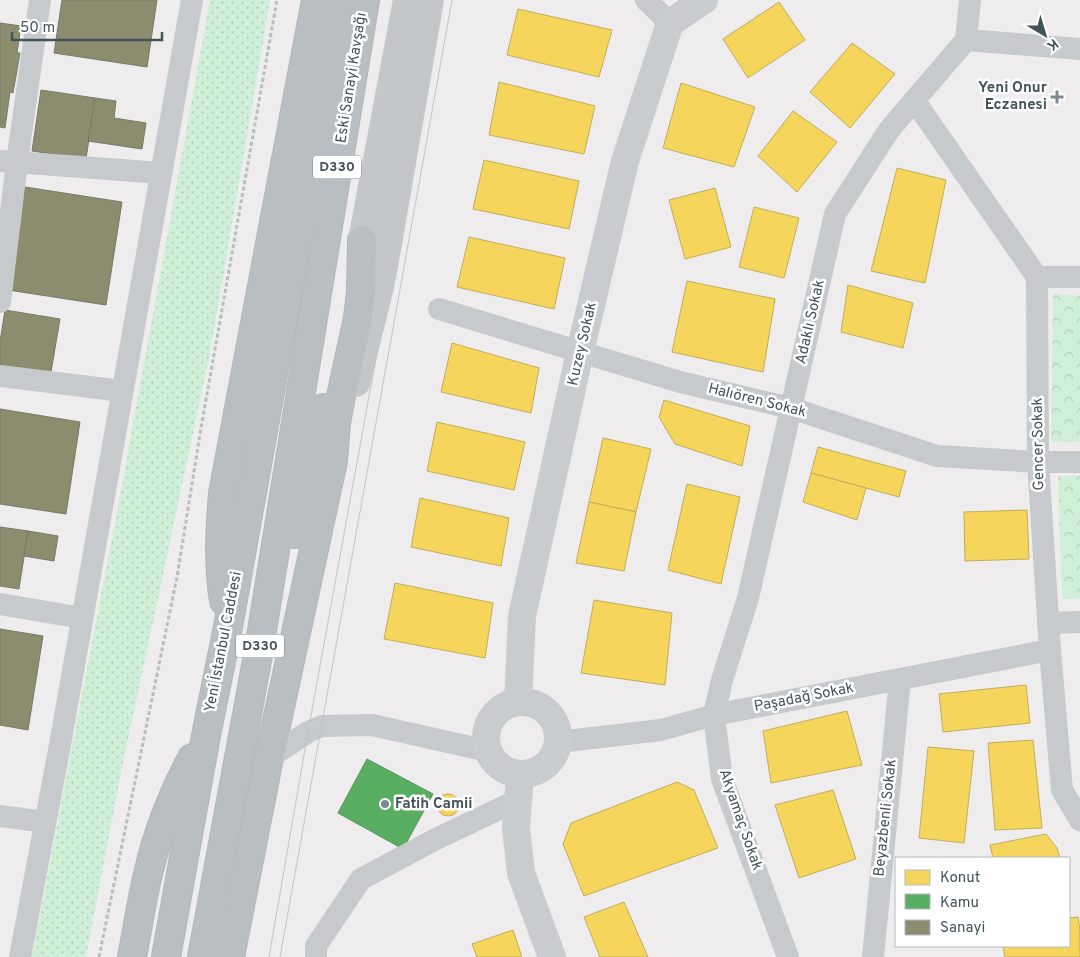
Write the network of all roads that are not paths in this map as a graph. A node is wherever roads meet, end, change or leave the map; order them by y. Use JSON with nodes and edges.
{"nodes":[{"id":1,"x":40,"y":0,"type":"edge"},
{"id":2,"x":192,"y":0,"type":"edge"},
{"id":3,"x":316,"y":0,"type":"edge"},
{"id":4,"x":340,"y":0,"type":"edge"},
{"id":5,"x":365,"y":0,"type":"edge"},
{"id":6,"x":407,"y":0,"type":"edge"},
{"id":7,"x":430,"y":0,"type":"edge"},
{"id":8,"x":646,"y":0,"type":"edge"},
{"id":9,"x":970,"y":0,"type":"edge"},
{"id":10,"x":700,"y":2,"type":"edge"},
{"id":11,"x":670,"y":23,"type":"junction"},
{"id":12,"x":966,"y":40,"type":"junction"},
{"id":13,"x":1080,"y":49,"type":"edge"},
{"id":14,"x":914,"y":100,"type":"junction"},
{"id":15,"x":9,"y":162,"type":"edge"},
{"id":16,"x":161,"y":173,"type":"junction"},
{"id":17,"x":362,"y":240,"type":"junction"},
{"id":18,"x":1080,"y":277,"type":"edge"},
{"id":19,"x":1037,"y":278,"type":"junction"},
{"id":20,"x":0,"y":302,"type":"edge"},
{"id":21,"x":439,"y":309,"type":"dead end"},
{"id":22,"x":282,"y":328,"type":"joint"},
{"id":23,"x":580,"y":352,"type":"junction"},
{"id":24,"x":0,"y":376,"type":"edge"},
{"id":25,"x":122,"y":391,"type":"junction"},
{"id":26,"x":791,"y":408,"type":"junction"},
{"id":27,"x":333,"y":461,"type":"junction"},
{"id":28,"x":1038,"y":462,"type":"junction"},
{"id":29,"x":1080,"y":462,"type":"edge"},
{"id":30,"x":0,"y":604,"type":"edge"},
{"id":31,"x":82,"y":618,"type":"junction"},
{"id":32,"x":1080,"y":622,"type":"edge"},
{"id":33,"x":1048,"y":623,"type":"junction"},
{"id":34,"x":228,"y":627,"type":"junction"},
{"id":35,"x":1050,"y":650,"type":"junction"},
{"id":36,"x":258,"y":655,"type":"junction"},
{"id":37,"x":900,"y":679,"type":"junction"},
{"id":38,"x":722,"y":680,"type":"joint"},
{"id":39,"x":518,"y":702,"type":"junction"},
{"id":40,"x":714,"y":715,"type":"junction"},
{"id":41,"x":207,"y":730,"type":"junction"},
{"id":42,"x":558,"y":742,"type":"junction"},
{"id":43,"x":488,"y":751,"type":"junction"},
{"id":44,"x":269,"y":758,"type":"junction"},
{"id":45,"x":519,"y":787,"type":"junction"},
{"id":46,"x":0,"y":816,"type":"edge"},
{"id":47,"x":1080,"y":820,"type":"edge"},
{"id":48,"x":45,"y":822,"type":"junction"},
{"id":49,"x":20,"y":957,"type":"edge"},
{"id":50,"x":132,"y":957,"type":"edge"},
{"id":51,"x":166,"y":957,"type":"edge"},
{"id":52,"x":202,"y":957,"type":"edge"},
{"id":53,"x":230,"y":957,"type":"edge"},
{"id":54,"x":316,"y":957,"type":"edge"},
{"id":55,"x":552,"y":957,"type":"edge"},
{"id":56,"x":788,"y":957,"type":"edge"},
{"id":57,"x":873,"y":957,"type":"edge"}],
"edges":[{"from":1,"to":15,"type":"street"},
{"from":2,"to":16,"type":"street"},
{"from":3,"to":34,"type":"highway"},
{"from":4,"to":22,"type":"highway","name":"Eski Sanayi Kavşağı","number":"D330"},
{"from":5,"to":36,"type":"highway","name":"Eski Sanayi Kavşağı","number":"D330"},
{"from":6,"to":17,"type":"main road"},
{"from":7,"to":27,"type":"main road"},
{"from":8,"to":11,"type":"street"},
{"from":9,"to":12,"type":"street"},
{"from":10,"to":11,"type":"street"},
{"from":11,"to":23,"type":"street","name":"Kuzey Sokak"},
{"from":12,"to":13,"type":"street"},
{"from":12,"to":14,"type":"street","name":"Adaklı Sokak"},
{"from":14,"to":19,"type":"street"},
{"from":14,"to":26,"type":"street","name":"Adaklı Sokak"},
{"from":15,"to":16,"type":"street"},
{"from":15,"to":20,"type":"street"},
{"from":16,"to":25,"type":"street"},
{"from":17,"to":27,"type":"highway"},
{"from":17,"to":36,"type":"highway"},
{"from":18,"to":19,"type":"street"},
{"from":19,"to":28,"type":"street","name":"Gencer Sokak"},
{"from":21,"to":23,"type":"street","name":"Halıören Sokak"},
{"from":22,"to":34,"type":"highway","name":"Yeni İstanbul Caddesi","number":"D330"},
{"from":23,"to":26,"type":"street","name":"Halıören Sokak"},
{"from":23,"to":39,"type":"street","name":"Kuzey Sokak"},
{"from":24,"to":25,"type":"street"},
{"from":25,"to":31,"type":"street"},
{"from":26,"to":28,"type":"street","name":"Halıören Sokak"},
{"from":26,"to":38,"type":"street","name":"Adaklı Sokak"},
{"from":27,"to":44,"type":"highway"},
{"from":28,"to":29,"type":"street","name":"Halıören Sokak"},
{"from":28,"to":33,"type":"street","name":"Gencer Sokak"},
{"from":30,"to":31,"type":"street"},
{"from":31,"to":48,"type":"street"},
{"from":32,"to":33,"type":"street"},
{"from":33,"to":35,"type":"street","name":"Gencer Sokak"},
{"from":34,"to":41,"type":"highway","name":"Yeni İstanbul Caddesi","number":"D330"},
{"from":35,"to":37,"type":"street","name":"Paşadağ Sokak"},
{"from":35,"to":47,"type":"street","name":"Gencer Sokak"},
{"from":36,"to":52,"type":"highway","number":"D330"},
{"from":37,"to":40,"type":"street","name":"Paşadağ Sokak"},
{"from":37,"to":57,"type":"street","name":"Beyazbenli Sokak"},
{"from":38,"to":40,"type":"street","name":"Akyamaç Sokak"},
{"from":39,"to":42,"type":"street"},
{"from":39,"to":43,"type":"street"},
{"from":40,"to":42,"type":"street","name":"Paşadağ Sokak"},
{"from":40,"to":56,"type":"street","name":"Akyamaç Sokak"},
{"from":41,"to":50,"type":"highway"},
{"from":41,"to":51,"type":"highway","name":"Yeni İstanbul Caddesi","number":"D330"},
{"from":42,"to":45,"type":"street"},
{"from":43,"to":44,"type":"street"},
{"from":43,"to":45,"type":"street"},
{"from":44,"to":53,"type":"highway"},
{"from":45,"to":54,"type":"street"},
{"from":45,"to":55,"type":"street"},
{"from":46,"to":48,"type":"street"},
{"from":48,"to":49,"type":"street"}]}
